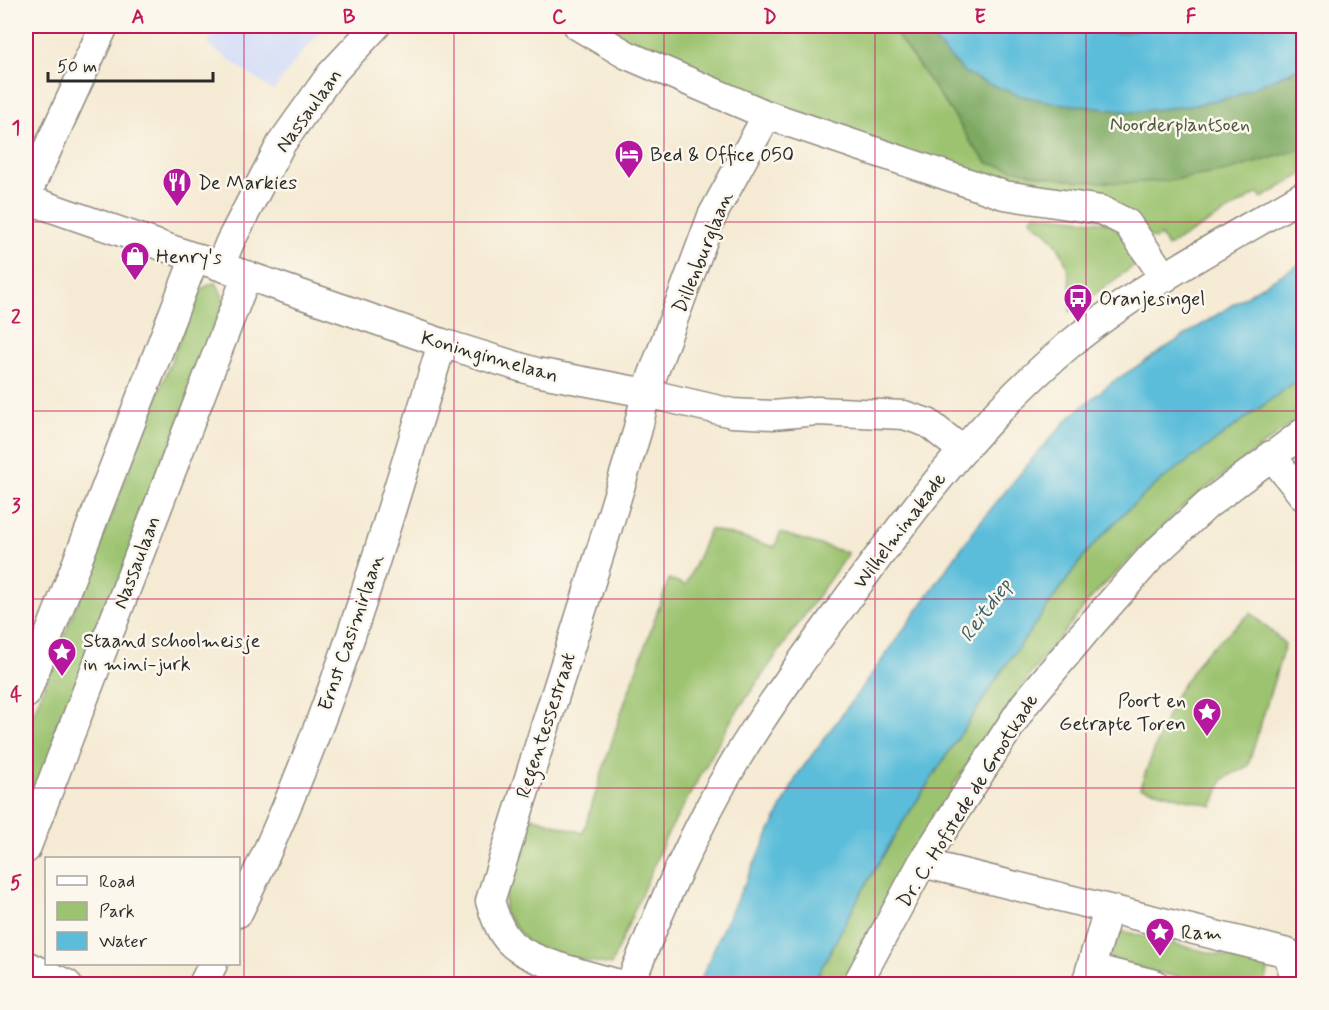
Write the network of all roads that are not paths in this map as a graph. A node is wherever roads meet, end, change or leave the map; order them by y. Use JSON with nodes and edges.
{"nodes":[{"id":1,"x":104,"y":26,"type":"edge"},
{"id":2,"x":376,"y":26,"type":"edge"},
{"id":3,"x":578,"y":26,"type":"edge"},
{"id":4,"x":767,"y":115,"type":"junction"},
{"id":5,"x":1304,"y":195,"type":"edge"},
{"id":6,"x":26,"y":198,"type":"edge"},
{"id":7,"x":208,"y":262,"type":"junction"},
{"id":8,"x":247,"y":275,"type":"junction"},
{"id":9,"x":1165,"y":278,"type":"junction"},
{"id":10,"x":442,"y":344,"type":"junction"},
{"id":11,"x":646,"y":393,"type":"junction"},
{"id":12,"x":1304,"y":432,"type":"edge"},
{"id":13,"x":962,"y":450,"type":"junction"},
{"id":14,"x":1271,"y":455,"type":"junction"},
{"id":15,"x":1304,"y":497,"type":"edge"},
{"id":16,"x":26,"y":694,"type":"edge"},
{"id":17,"x":26,"y":849,"type":"edge"},
{"id":18,"x":922,"y":863,"type":"junction"},
{"id":19,"x":240,"y":909,"type":"edge"},
{"id":20,"x":1108,"y":910,"type":"junction"},
{"id":21,"x":26,"y":965,"type":"edge"},
{"id":22,"x":212,"y":965,"type":"edge"},
{"id":23,"x":1291,"y":973,"type":"edge"},
{"id":24,"x":1088,"y":976,"type":"edge"},
{"id":25,"x":67,"y":984,"type":"edge"},
{"id":26,"x":203,"y":984,"type":"edge"},
{"id":27,"x":619,"y":984,"type":"edge"},
{"id":28,"x":630,"y":984,"type":"edge"},
{"id":29,"x":857,"y":984,"type":"edge"},
{"id":30,"x":1155,"y":984,"type":"edge"}],
"edges":[{"from":1,"to":6,"type":"street"},
{"from":2,"to":7,"type":"street","name":"Nassaulaan"},
{"from":3,"to":4,"type":"street"},
{"from":4,"to":9,"type":"street"},
{"from":4,"to":11,"type":"street","name":"Dillenburglaan"},
{"from":5,"to":9,"type":"street","name":"Wilhelminakade"},
{"from":6,"to":7,"type":"street","name":"Koninginnelaan"},
{"from":7,"to":8,"type":"street","name":"Koninginnelaan"},
{"from":7,"to":16,"type":"street","name":"Nassaulaan"},
{"from":8,"to":10,"type":"street","name":"Koninginnelaan"},
{"from":8,"to":17,"type":"street","name":"Nassaulaan"},
{"from":9,"to":13,"type":"street","name":"Wilhelminakade"},
{"from":10,"to":11,"type":"street","name":"Koninginnelaan"},
{"from":10,"to":19,"type":"street","name":"Ernst Casimirlaan"},
{"from":11,"to":13,"type":"street","name":"Koninginnelaan"},
{"from":11,"to":27,"type":"street","name":"Regentessestraat"},
{"from":12,"to":14,"type":"street","name":"Dr. C. Hofstede de Grootkade"},
{"from":13,"to":28,"type":"street","name":"Wilhelminakade"},
{"from":14,"to":15,"type":"street"},
{"from":14,"to":18,"type":"street","name":"Dr. C. Hofstede de Grootkade"},
{"from":18,"to":20,"type":"street"},
{"from":18,"to":29,"type":"street","name":"Dr. C. Hofstede de Grootkade"},
{"from":20,"to":23,"type":"street"},
{"from":20,"to":24,"type":"street"},
{"from":21,"to":25,"type":"street"},
{"from":22,"to":26,"type":"street"},
{"from":24,"to":30,"type":"street"}]}
